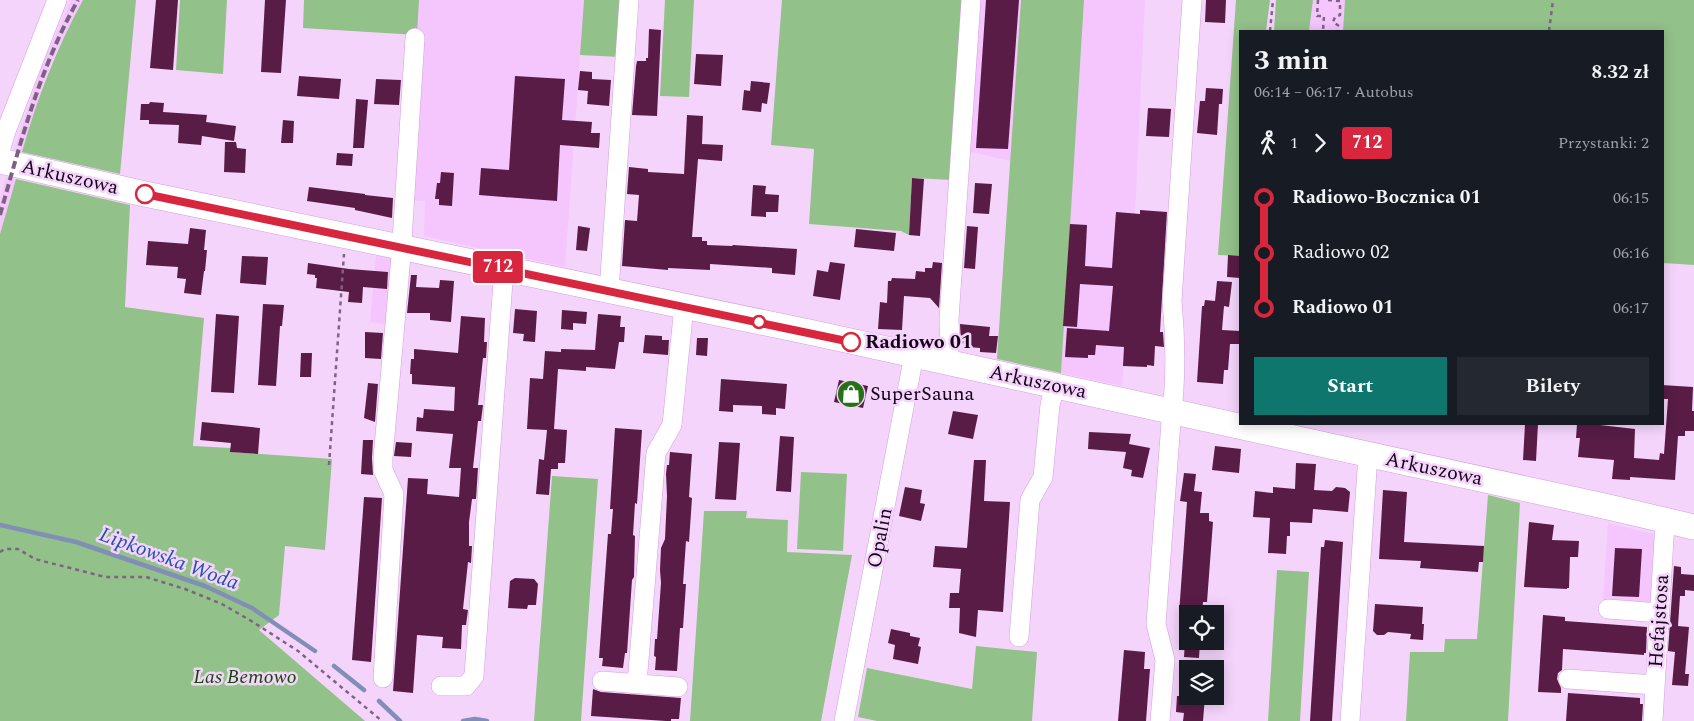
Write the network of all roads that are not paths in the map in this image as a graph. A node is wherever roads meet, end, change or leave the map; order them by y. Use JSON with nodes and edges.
{"nodes":[{"id":1,"x":57,"y":0,"type":"edge"},
{"id":2,"x":629,"y":0,"type":"edge"},
{"id":3,"x":971,"y":0,"type":"edge"},
{"id":4,"x":1192,"y":0,"type":"edge"},
{"id":5,"x":415,"y":38,"type":"dead end"},
{"id":6,"x":6,"y":110,"type":"edge"},
{"id":7,"x":0,"y":152,"type":"edge"},
{"id":8,"x":0,"y":161,"type":"edge"},
{"id":9,"x":402,"y":247,"type":"junction"},
{"id":10,"x":504,"y":268,"type":"junction"},
{"id":11,"x":609,"y":290,"type":"junction"},
{"id":12,"x":684,"y":306,"type":"junction"},
{"id":13,"x":914,"y":355,"type":"junction"},
{"id":14,"x":946,"y":362,"type":"junction"},
{"id":15,"x":1055,"y":386,"type":"junction"},
{"id":16,"x":1172,"y":412,"type":"junction"},
{"id":17,"x":1239,"y":424,"type":"edge"},
{"id":18,"x":1252,"y":426,"type":"edge"},
{"id":19,"x":1368,"y":454,"type":"junction"},
{"id":20,"x":1665,"y":522,"type":"junction"},
{"id":21,"x":1694,"y":528,"type":"edge"},
{"id":22,"x":1608,"y":609,"type":"dead end"},
{"id":23,"x":1660,"y":613,"type":"junction"},
{"id":24,"x":1019,"y":637,"type":"dead end"},
{"id":25,"x":382,"y":678,"type":"dead end"},
{"id":26,"x":1568,"y":679,"type":"dead end"},
{"id":27,"x":602,"y":681,"type":"dead end"},
{"id":28,"x":637,"y":684,"type":"junction"},
{"id":29,"x":1655,"y":684,"type":"junction"},
{"id":30,"x":441,"y":686,"type":"dead end"},
{"id":31,"x":678,"y":687,"type":"dead end"},
{"id":32,"x":844,"y":721,"type":"edge"},
{"id":33,"x":1160,"y":721,"type":"edge"},
{"id":34,"x":1350,"y":721,"type":"edge"},
{"id":35,"x":1653,"y":721,"type":"edge"}],
"edges":[{"from":1,"to":6,"type":"street"},
{"from":2,"to":11,"type":"street"},
{"from":3,"to":14,"type":"street"},
{"from":4,"to":16,"type":"street"},
{"from":5,"to":9,"type":"street"},
{"from":6,"to":7,"type":"street"},
{"from":8,"to":9,"type":"main road","name":"Arkuszowa"},
{"from":9,"to":10,"type":"main road","name":"Arkuszowa"},
{"from":9,"to":25,"type":"street"},
{"from":10,"to":11,"type":"main road","name":"Arkuszowa"},
{"from":10,"to":30,"type":"street"},
{"from":11,"to":12,"type":"main road","name":"Arkuszowa"},
{"from":12,"to":13,"type":"main road","name":"Arkuszowa"},
{"from":12,"to":28,"type":"street"},
{"from":13,"to":14,"type":"main road","name":"Arkuszowa"},
{"from":13,"to":32,"type":"street","name":"Opalin"},
{"from":14,"to":15,"type":"main road","name":"Arkuszowa"},
{"from":15,"to":16,"type":"main road","name":"Arkuszowa"},
{"from":15,"to":24,"type":"street"},
{"from":16,"to":17,"type":"main road","name":"Arkuszowa"},
{"from":16,"to":33,"type":"street"},
{"from":18,"to":19,"type":"main road","name":"Arkuszowa"},
{"from":19,"to":20,"type":"main road","name":"Arkuszowa"},
{"from":19,"to":34,"type":"street"},
{"from":20,"to":21,"type":"main road","name":"Arkuszowa"},
{"from":20,"to":23,"type":"street","name":"Hefajstosa"},
{"from":22,"to":23,"type":"street"},
{"from":23,"to":29,"type":"street","name":"Hefajstosa"},
{"from":26,"to":29,"type":"street"},
{"from":27,"to":28,"type":"street"},
{"from":28,"to":31,"type":"street"},
{"from":29,"to":35,"type":"street","name":"Hefajstosa"}]}
